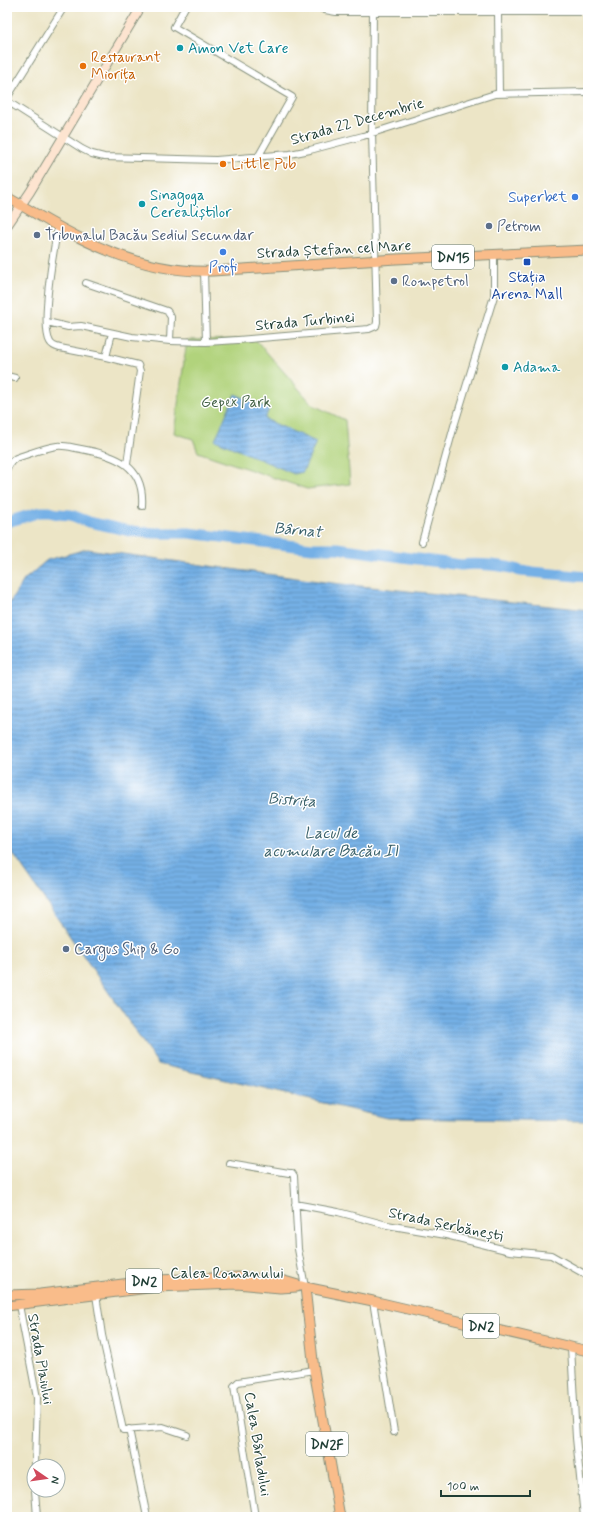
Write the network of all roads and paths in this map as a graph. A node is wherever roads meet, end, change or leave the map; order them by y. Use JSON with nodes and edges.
{"nodes":[{"id":1,"x":64,"y":7,"type":"edge"},
{"id":2,"x":141,"y":7,"type":"edge"},
{"id":3,"x":186,"y":7,"type":"edge"},
{"id":4,"x":318,"y":7,"type":"edge"},
{"id":5,"x":373,"y":10,"type":"edge"},
{"id":6,"x":498,"y":12,"type":"junction"},
{"id":7,"x":588,"y":12,"type":"edge"},
{"id":8,"x":588,"y":92,"type":"edge"},
{"id":9,"x":499,"y":93,"type":"junction"},
{"id":10,"x":7,"y":98,"type":"edge"},
{"id":11,"x":7,"y":101,"type":"edge"},
{"id":12,"x":372,"y":132,"type":"junction"},
{"id":13,"x":63,"y":137,"type":"junction"},
{"id":14,"x":258,"y":157,"type":"junction"},
{"id":15,"x":7,"y":197,"type":"edge"},
{"id":16,"x":21,"y":205,"type":"junction"},
{"id":17,"x":7,"y":226,"type":"edge"},
{"id":18,"x":58,"y":226,"type":"junction"},
{"id":19,"x":588,"y":250,"type":"edge"},
{"id":20,"x":494,"y":255,"type":"junction"},
{"id":21,"x":377,"y":260,"type":"junction"},
{"id":22,"x":204,"y":271,"type":"junction"},
{"id":23,"x":86,"y":283,"type":"dead end"},
{"id":24,"x":47,"y":322,"type":"junction"},
{"id":25,"x":112,"y":333,"type":"junction"},
{"id":26,"x":170,"y":341,"type":"junction"},
{"id":27,"x":206,"y":342,"type":"junction"},
{"id":28,"x":106,"y":357,"type":"junction"},
{"id":29,"x":7,"y":376,"type":"edge"},
{"id":30,"x":14,"y":378,"type":"dead end"},
{"id":31,"x":126,"y":464,"type":"junction"},
{"id":32,"x":7,"y":469,"type":"edge"},
{"id":33,"x":142,"y":506,"type":"dead end"},
{"id":34,"x":422,"y":542,"type":"dead end"},
{"id":35,"x":229,"y":1163,"type":"dead end"},
{"id":36,"x":295,"y":1204,"type":"junction"},
{"id":37,"x":588,"y":1276,"type":"edge"},
{"id":38,"x":304,"y":1287,"type":"junction"},
{"id":39,"x":7,"y":1295,"type":"edge"},
{"id":40,"x":96,"y":1295,"type":"junction"},
{"id":41,"x":18,"y":1300,"type":"junction"},
{"id":42,"x":373,"y":1301,"type":"junction"},
{"id":43,"x":7,"y":1306,"type":"edge"},
{"id":44,"x":572,"y":1347,"type":"junction"},
{"id":45,"x":588,"y":1351,"type":"edge"},
{"id":46,"x":314,"y":1370,"type":"junction"},
{"id":47,"x":129,"y":1429,"type":"junction"},
{"id":48,"x":394,"y":1432,"type":"dead end"},
{"id":49,"x":187,"y":1435,"type":"dead end"},
{"id":50,"x":35,"y":1458,"type":"edge"},
{"id":51,"x":36,"y":1498,"type":"edge"},
{"id":52,"x":37,"y":1517,"type":"edge"},
{"id":53,"x":147,"y":1517,"type":"edge"},
{"id":54,"x":255,"y":1517,"type":"edge"},
{"id":55,"x":340,"y":1517,"type":"edge"},
{"id":56,"x":584,"y":1517,"type":"edge"}],
"edges":[{"from":1,"to":10,"type":"street"},
{"from":2,"to":13,"type":"main road"},
{"from":3,"to":14,"type":"street"},
{"from":4,"to":5,"type":"street"},
{"from":5,"to":6,"type":"street"},
{"from":5,"to":12,"type":"street"},
{"from":6,"to":7,"type":"street"},
{"from":6,"to":9,"type":"street"},
{"from":8,"to":9,"type":"street","name":"Strada 22 Decembrie"},
{"from":9,"to":12,"type":"street","name":"Strada 22 Decembrie"},
{"from":11,"to":13,"type":"street","name":"Strada 22 Decembrie"},
{"from":12,"to":14,"type":"street","name":"Strada 22 Decembrie"},
{"from":12,"to":21,"type":"street"},
{"from":13,"to":14,"type":"street","name":"Strada 22 Decembrie"},
{"from":13,"to":16,"type":"main road"},
{"from":15,"to":16,"type":"main road","number":"DN15"},
{"from":16,"to":17,"type":"main road"},
{"from":16,"to":18,"type":"main road","name":"Strada Ștefan cel Mare","number":"DN15"},
{"from":18,"to":22,"type":"main road","name":"Strada Ștefan cel Mare","number":"DN15"},
{"from":18,"to":24,"type":"street"},
{"from":19,"to":20,"type":"main road","name":"Strada Ștefan cel Mare","number":"DN15"},
{"from":20,"to":21,"type":"main road","name":"Strada Ștefan cel Mare","number":"DN15"},
{"from":20,"to":34,"type":"street"},
{"from":21,"to":22,"type":"main road","name":"Strada Ștefan cel Mare","number":"DN15"},
{"from":21,"to":27,"type":"street","name":"Strada Turbinei"},
{"from":22,"to":27,"type":"street"},
{"from":23,"to":26,"type":"street"},
{"from":24,"to":25,"type":"street","name":"Strada Turbinei"},
{"from":24,"to":28,"type":"street"},
{"from":25,"to":26,"type":"street","name":"Strada Turbinei"},
{"from":25,"to":28,"type":"street"},
{"from":26,"to":27,"type":"street","name":"Strada Turbinei"},
{"from":28,"to":31,"type":"street"},
{"from":29,"to":30,"type":"street"},
{"from":31,"to":32,"type":"street"},
{"from":31,"to":33,"type":"street"},
{"from":35,"to":36,"type":"street"},
{"from":36,"to":37,"type":"street","name":"Strada Șerbănești"},
{"from":36,"to":38,"type":"street"},
{"from":38,"to":40,"type":"main road","name":"Calea Romanului","number":"DN2"},
{"from":38,"to":41,"type":"main road","name":"Calea Romanului","number":"DN2"},
{"from":38,"to":42,"type":"main road","name":"Calea Romanului","number":"DN2"},
{"from":38,"to":46,"type":"main road","number":"DN2F"},
{"from":39,"to":41,"type":"main road","name":"Calea Romanului","number":"DN2"},
{"from":40,"to":41,"type":"main road","name":"Calea Romanului","number":"DN2"},
{"from":40,"to":47,"type":"street"},
{"from":41,"to":43,"type":"main road","name":"Calea Romanului"},
{"from":41,"to":50,"type":"street","name":"Strada Plaiului"},
{"from":42,"to":44,"type":"main road","name":"Calea Romanului","number":"DN2"},
{"from":42,"to":48,"type":"street"},
{"from":44,"to":45,"type":"main road","name":"Calea Romanului","number":"DN2"},
{"from":44,"to":56,"type":"street"},
{"from":46,"to":54,"type":"street","name":"Calea Bârladului"},
{"from":46,"to":55,"type":"main road","number":"DN2F"},
{"from":47,"to":49,"type":"street"},
{"from":47,"to":53,"type":"street"},
{"from":51,"to":52,"type":"street"}]}
